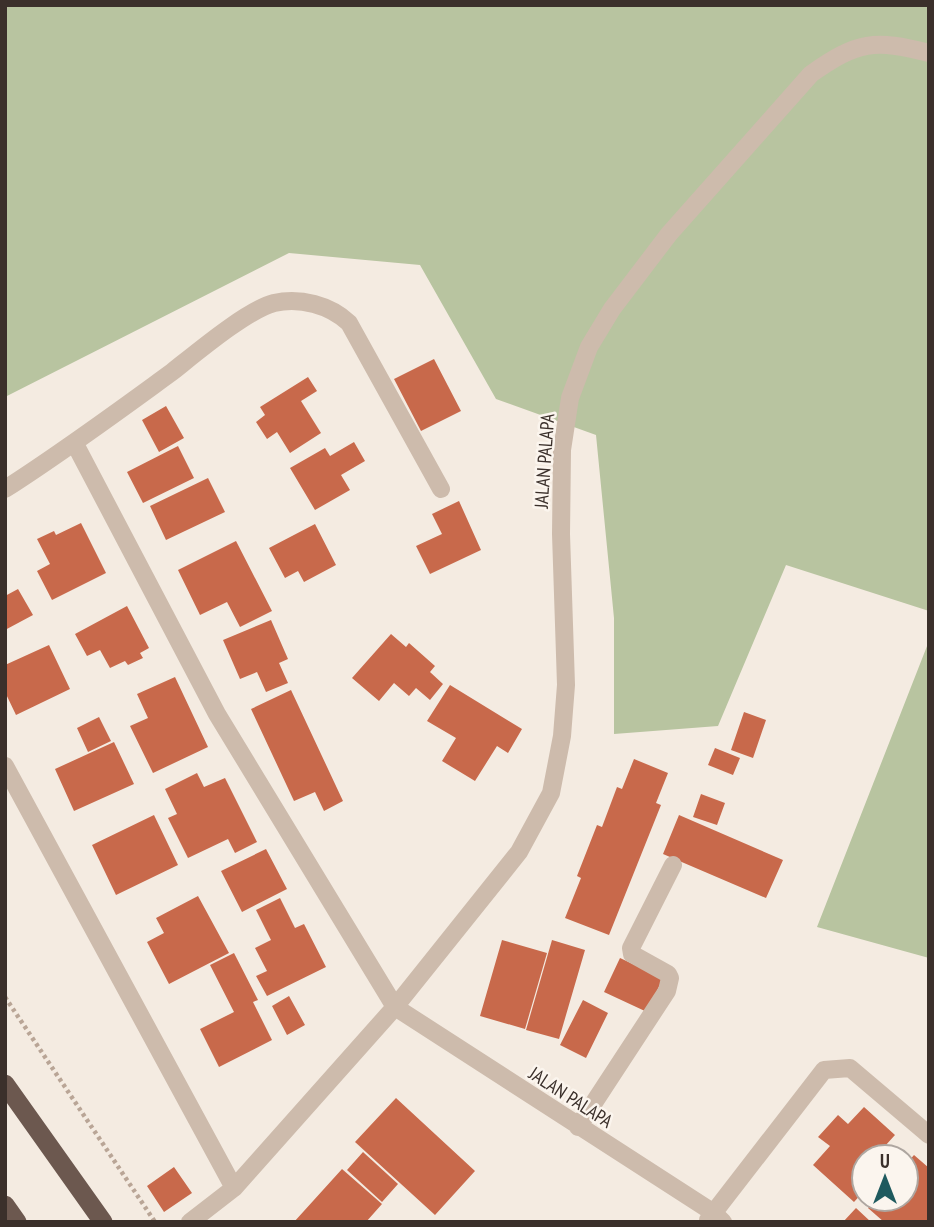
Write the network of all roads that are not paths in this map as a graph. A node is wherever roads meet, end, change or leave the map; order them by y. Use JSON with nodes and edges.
{"nodes":[{"id":1,"x":929,"y":53,"type":"edge"},
{"id":2,"x":75,"y":444,"type":"junction"},
{"id":3,"x":5,"y":489,"type":"edge"},
{"id":4,"x":441,"y":489,"type":"dead end"},
{"id":5,"x":5,"y":766,"type":"edge"},
{"id":6,"x":673,"y":865,"type":"dead end"},
{"id":7,"x":395,"y":1007,"type":"junction"},
{"id":8,"x":5,"y":1083,"type":"edge"},
{"id":9,"x":578,"y":1127,"type":"junction"},
{"id":10,"x":929,"y":1135,"type":"edge"},
{"id":11,"x":234,"y":1188,"type":"junction"},
{"id":12,"x":5,"y":1205,"type":"edge"},
{"id":13,"x":715,"y":1219,"type":"edge"},
{"id":14,"x":17,"y":1222,"type":"edge"},
{"id":15,"x":103,"y":1222,"type":"edge"},
{"id":16,"x":190,"y":1222,"type":"edge"}],
"edges":[{"from":1,"to":7,"type":"street","name":"JALAN PALAPA"},
{"from":2,"to":3,"type":"street"},
{"from":2,"to":4,"type":"street"},
{"from":2,"to":7,"type":"street","name":"JALAN PALAPA"},
{"from":5,"to":11,"type":"street"},
{"from":6,"to":9,"type":"street"},
{"from":7,"to":9,"type":"street","name":"JALAN PALAPA"},
{"from":7,"to":11,"type":"street","name":"JALAN PALAPA"},
{"from":8,"to":15,"type":"highway"},
{"from":9,"to":13,"type":"street","name":"JALAN PALAPA"},
{"from":10,"to":13,"type":"street"},
{"from":11,"to":16,"type":"street","name":"JALAN PALAPA"},
{"from":12,"to":14,"type":"highway"}]}
